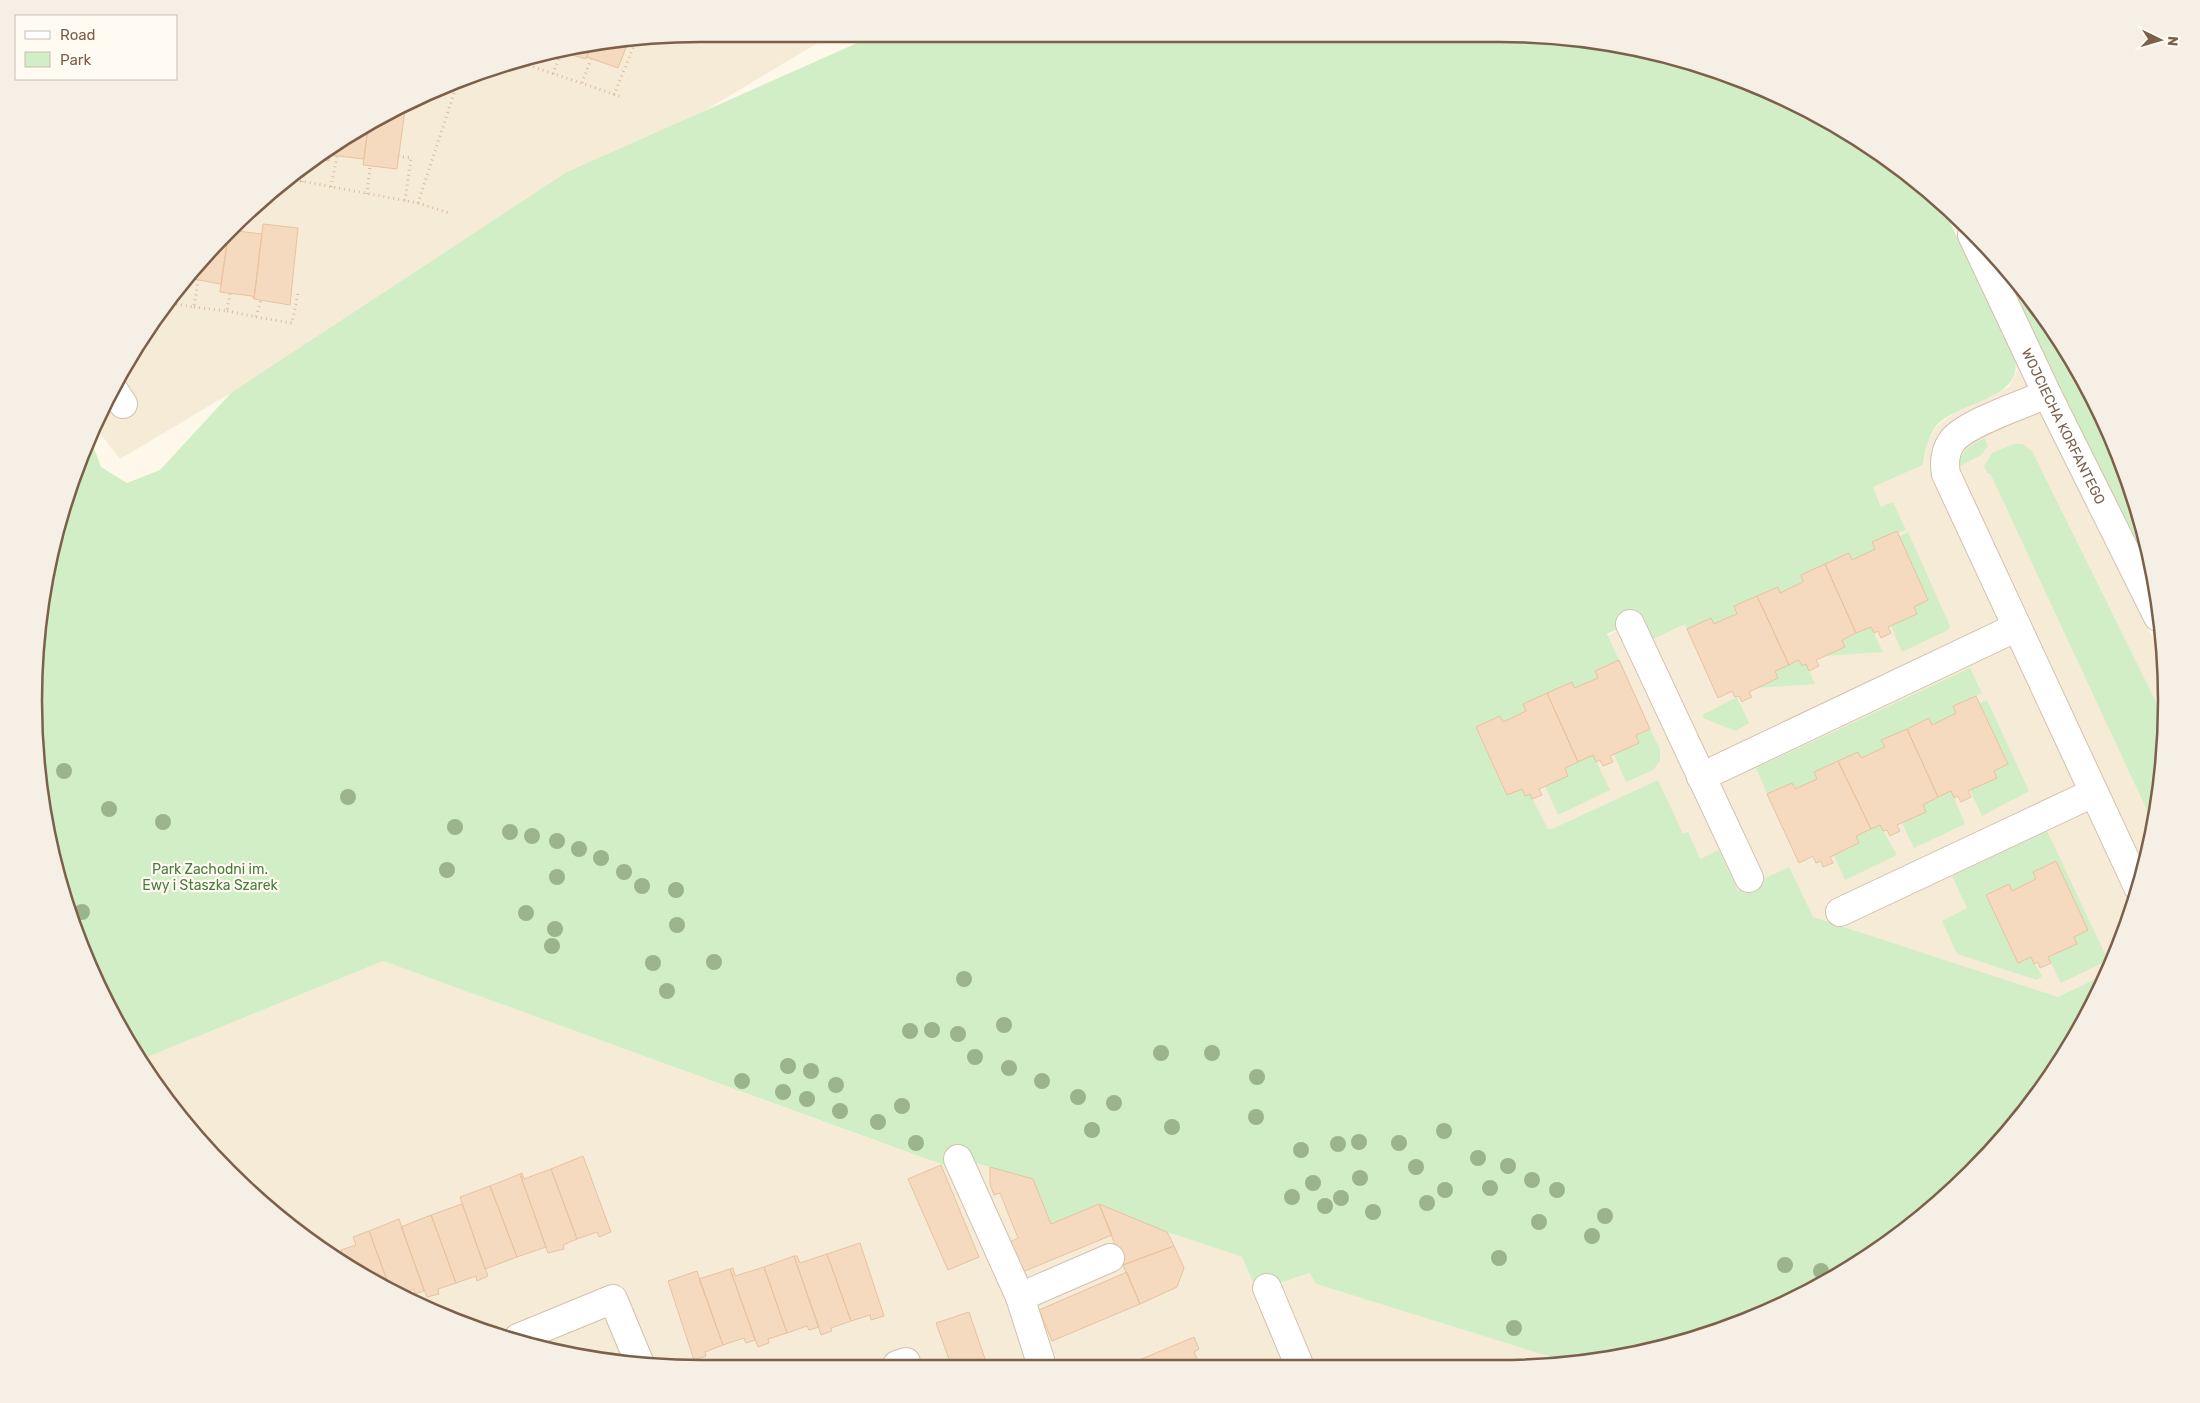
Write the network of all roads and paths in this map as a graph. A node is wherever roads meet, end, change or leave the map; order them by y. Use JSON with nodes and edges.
{"nodes":[{"id":1,"x":633,"y":46,"type":"edge"},
{"id":2,"x":559,"y":58,"type":"edge"},
{"id":3,"x":591,"y":58,"type":"dead end"},
{"id":4,"x":530,"y":65,"type":"edge"},
{"id":5,"x":553,"y":74,"type":"junction"},
{"id":6,"x":582,"y":83,"type":"junction"},
{"id":7,"x":455,"y":91,"type":"edge"},
{"id":8,"x":614,"y":94,"type":"junction"},
{"id":9,"x":622,"y":97,"type":"dead end"},
{"id":10,"x":337,"y":155,"type":"dead end"},
{"id":11,"x":398,"y":156,"type":"dead end"},
{"id":12,"x":370,"y":166,"type":"dead end"},
{"id":13,"x":303,"y":177,"type":"edge"},
{"id":14,"x":298,"y":181,"type":"edge"},
{"id":15,"x":302,"y":182,"type":"junction"},
{"id":16,"x":332,"y":187,"type":"junction"},
{"id":17,"x":367,"y":194,"type":"junction"},
{"id":18,"x":405,"y":201,"type":"junction"},
{"id":19,"x":418,"y":203,"type":"junction"},
{"id":20,"x":449,"y":213,"type":"dead end"},
{"id":21,"x":1981,"y":253,"type":"edge"},
{"id":22,"x":198,"y":280,"type":"dead end"},
{"id":23,"x":230,"y":293,"type":"dead end"},
{"id":24,"x":298,"y":293,"type":"dead end"},
{"id":25,"x":261,"y":300,"type":"dead end"},
{"id":26,"x":176,"y":304,"type":"edge"},
{"id":27,"x":194,"y":307,"type":"junction"},
{"id":28,"x":227,"y":311,"type":"junction"},
{"id":29,"x":256,"y":317,"type":"junction"},
{"id":30,"x":2047,"y":394,"type":"junction"},
{"id":31,"x":2149,"y":600,"type":"edge"},
{"id":32,"x":1630,"y":624,"type":"dead end"},
{"id":33,"x":2016,"y":628,"type":"junction"},
{"id":34,"x":1701,"y":776,"type":"junction"},
{"id":35,"x":2093,"y":793,"type":"junction"},
{"id":36,"x":2133,"y":877,"type":"edge"},
{"id":37,"x":1749,"y":878,"type":"dead end"},
{"id":38,"x":1840,"y":912,"type":"dead end"},
{"id":39,"x":958,"y":1159,"type":"dead end"},
{"id":40,"x":1110,"y":1258,"type":"dead end"},
{"id":41,"x":1267,"y":1288,"type":"dead end"},
{"id":42,"x":1020,"y":1297,"type":"junction"},
{"id":43,"x":523,"y":1336,"type":"edge"},
{"id":44,"x":637,"y":1357,"type":"edge"},
{"id":45,"x":1040,"y":1360,"type":"edge"},
{"id":46,"x":1297,"y":1360,"type":"edge"}],
"edges":[{"from":1,"to":8,"type":"path"},
{"from":2,"to":5,"type":"path"},
{"from":3,"to":6,"type":"path"},
{"from":4,"to":5,"type":"path"},
{"from":5,"to":6,"type":"path"},
{"from":6,"to":8,"type":"path"},
{"from":7,"to":19,"type":"path"},
{"from":8,"to":9,"type":"path"},
{"from":10,"to":16,"type":"path"},
{"from":11,"to":18,"type":"path"},
{"from":12,"to":17,"type":"path"},
{"from":13,"to":15,"type":"path"},
{"from":14,"to":15,"type":"path"},
{"from":15,"to":16,"type":"path"},
{"from":16,"to":17,"type":"path"},
{"from":17,"to":18,"type":"path"},
{"from":18,"to":19,"type":"path"},
{"from":19,"to":20,"type":"path"},
{"from":21,"to":30,"type":"street","name":"WOJCIECHA KORFANTEGO"},
{"from":22,"to":27,"type":"path"},
{"from":23,"to":28,"type":"path"},
{"from":24,"to":29,"type":"path"},
{"from":25,"to":29,"type":"path"},
{"from":26,"to":27,"type":"path"},
{"from":27,"to":28,"type":"path"},
{"from":28,"to":29,"type":"path"},
{"from":30,"to":31,"type":"street","name":"WOJCIECHA KORFANTEGO"},
{"from":30,"to":33,"type":"street"},
{"from":32,"to":34,"type":"street"},
{"from":33,"to":34,"type":"street"},
{"from":33,"to":35,"type":"street"},
{"from":34,"to":37,"type":"street"},
{"from":35,"to":36,"type":"street"},
{"from":35,"to":38,"type":"street"},
{"from":39,"to":42,"type":"street"},
{"from":40,"to":42,"type":"street"},
{"from":41,"to":46,"type":"street"},
{"from":42,"to":45,"type":"street"},
{"from":43,"to":44,"type":"street"}]}
